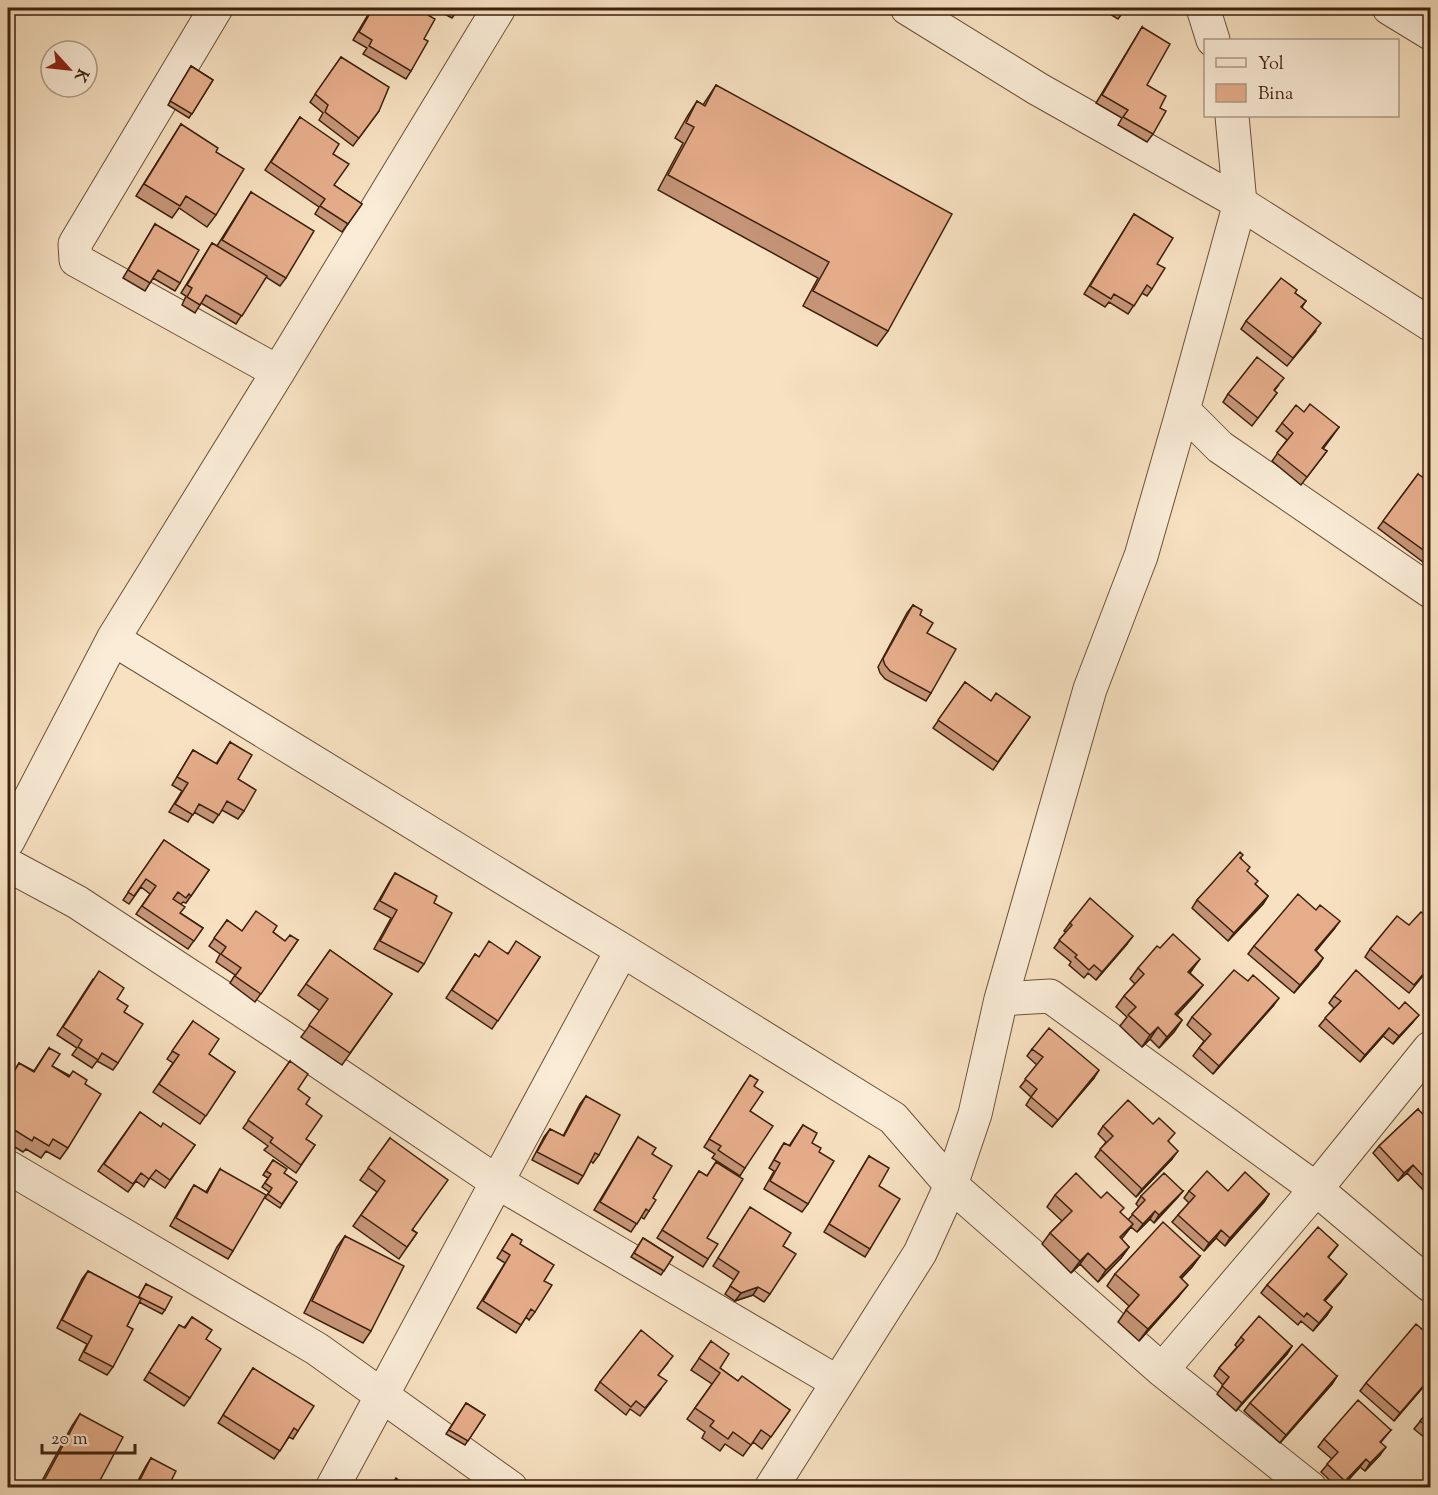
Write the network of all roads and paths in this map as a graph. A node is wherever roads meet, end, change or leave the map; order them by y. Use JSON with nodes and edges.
{"nodes":[{"id":1,"x":216,"y":8,"type":"edge"},
{"id":2,"x":499,"y":8,"type":"edge"},
{"id":3,"x":908,"y":8,"type":"edge"},
{"id":4,"x":1203,"y":8,"type":"edge"},
{"id":5,"x":1389,"y":8,"type":"edge"},
{"id":6,"x":1431,"y":33,"type":"edge"},
{"id":7,"x":1213,"y":39,"type":"edge"},
{"id":8,"x":1232,"y":117,"type":"edge"},
{"id":9,"x":1240,"y":202,"type":"junction"},
{"id":10,"x":1431,"y":324,"type":"edge"},
{"id":11,"x":278,"y":372,"type":"junction"},
{"id":12,"x":1183,"y":410,"type":"junction"},
{"id":13,"x":1431,"y":591,"type":"edge"},
{"id":14,"x":113,"y":639,"type":"junction"},
{"id":15,"x":8,"y":841,"type":"edge"},
{"id":16,"x":8,"y":865,"type":"edge"},
{"id":17,"x":622,"y":950,"type":"junction"},
{"id":18,"x":1001,"y":999,"type":"junction"},
{"id":19,"x":1431,"y":1048,"type":"edge"},
{"id":20,"x":8,"y":1167,"type":"edge"},
{"id":21,"x":497,"y":1182,"type":"junction"},
{"id":22,"x":951,"y":1185,"type":"junction"},
{"id":23,"x":1316,"y":1189,"type":"junction"},
{"id":24,"x":1431,"y":1285,"type":"edge"},
{"id":25,"x":1162,"y":1370,"type":"junction"},
{"id":26,"x":837,"y":1382,"type":"junction"},
{"id":27,"x":381,"y":1395,"type":"junction"},
{"id":28,"x":332,"y":1488,"type":"edge"},
{"id":29,"x":511,"y":1488,"type":"edge"},
{"id":30,"x":771,"y":1488,"type":"edge"},
{"id":31,"x":1310,"y":1488,"type":"edge"}],
"edges":[{"from":1,"to":11,"type":"street"},
{"from":2,"to":11,"type":"street"},
{"from":3,"to":9,"type":"street"},
{"from":4,"to":7,"type":"street"},
{"from":5,"to":6,"type":"street"},
{"from":8,"to":9,"type":"street"},
{"from":9,"to":10,"type":"street"},
{"from":9,"to":12,"type":"street"},
{"from":11,"to":14,"type":"street"},
{"from":12,"to":13,"type":"street"},
{"from":12,"to":18,"type":"street"},
{"from":14,"to":15,"type":"street"},
{"from":14,"to":17,"type":"street"},
{"from":16,"to":21,"type":"street"},
{"from":17,"to":21,"type":"street"},
{"from":17,"to":22,"type":"street"},
{"from":18,"to":22,"type":"street"},
{"from":18,"to":23,"type":"street"},
{"from":19,"to":23,"type":"street"},
{"from":20,"to":27,"type":"street"},
{"from":21,"to":26,"type":"street"},
{"from":21,"to":27,"type":"street"},
{"from":22,"to":25,"type":"street"},
{"from":22,"to":26,"type":"street"},
{"from":23,"to":24,"type":"street"},
{"from":23,"to":25,"type":"street"},
{"from":25,"to":31,"type":"street"},
{"from":26,"to":30,"type":"street"},
{"from":27,"to":28,"type":"street"},
{"from":27,"to":29,"type":"street"}]}
